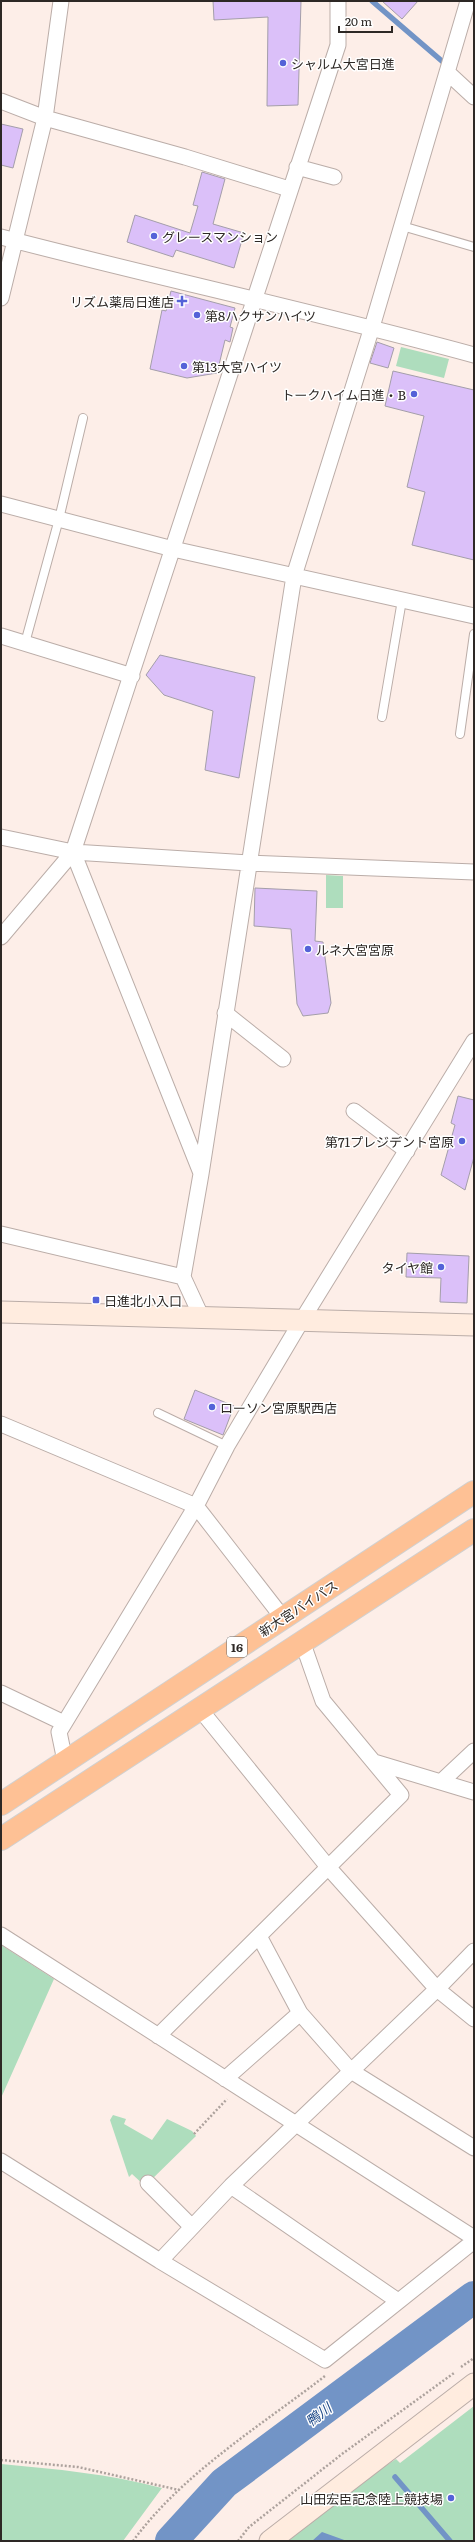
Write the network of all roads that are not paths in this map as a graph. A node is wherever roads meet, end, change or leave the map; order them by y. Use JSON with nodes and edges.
{"nodes":[{"id":1,"x":60,"y":1,"type":"edge"},
{"id":2,"x":338,"y":1,"type":"edge"},
{"id":3,"x":468,"y":1,"type":"edge"},
{"id":4,"x":447,"y":72,"type":"junction"},
{"id":5,"x":474,"y":97,"type":"edge"},
{"id":6,"x":1,"y":101,"type":"edge"},
{"id":7,"x":45,"y":118,"type":"junction"},
{"id":8,"x":296,"y":166,"type":"junction"},
{"id":9,"x":334,"y":177,"type":"dead end"},
{"id":10,"x":289,"y":189,"type":"junction"},
{"id":11,"x":402,"y":226,"type":"junction"},
{"id":12,"x":8,"y":239,"type":"edge"},
{"id":13,"x":474,"y":248,"type":"edge"},
{"id":14,"x":1,"y":298,"type":"edge"},
{"id":15,"x":254,"y":300,"type":"junction"},
{"id":16,"x":372,"y":327,"type":"junction"},
{"id":17,"x":474,"y":355,"type":"edge"},
{"id":18,"x":83,"y":418,"type":"dead end"},
{"id":19,"x":1,"y":504,"type":"edge"},
{"id":20,"x":59,"y":519,"type":"junction"},
{"id":21,"x":173,"y":549,"type":"junction"},
{"id":22,"x":294,"y":576,"type":"junction"},
{"id":23,"x":402,"y":600,"type":"junction"},
{"id":24,"x":474,"y":616,"type":"edge"},
{"id":25,"x":474,"y":634,"type":"edge"},
{"id":26,"x":1,"y":636,"type":"edge"},
{"id":27,"x":25,"y":643,"type":"junction"},
{"id":28,"x":132,"y":676,"type":"junction"},
{"id":29,"x":382,"y":717,"type":"dead end"},
{"id":30,"x":460,"y":734,"type":"dead end"},
{"id":31,"x":1,"y":837,"type":"edge"},
{"id":32,"x":72,"y":852,"type":"junction"},
{"id":33,"x":249,"y":863,"type":"junction"},
{"id":34,"x":474,"y":872,"type":"edge"},
{"id":35,"x":1,"y":937,"type":"edge"},
{"id":36,"x":225,"y":1013,"type":"junction"},
{"id":37,"x":474,"y":1041,"type":"edge"},
{"id":38,"x":283,"y":1059,"type":"dead end"},
{"id":39,"x":354,"y":1111,"type":"dead end"},
{"id":40,"x":407,"y":1152,"type":"junction"},
{"id":41,"x":201,"y":1174,"type":"junction"},
{"id":42,"x":1,"y":1234,"type":"edge"},
{"id":43,"x":183,"y":1277,"type":"junction"},
{"id":44,"x":1,"y":1312,"type":"edge"},
{"id":45,"x":202,"y":1318,"type":"junction"},
{"id":46,"x":302,"y":1320,"type":"junction"},
{"id":47,"x":474,"y":1325,"type":"edge"},
{"id":48,"x":158,"y":1413,"type":"dead end"},
{"id":49,"x":1,"y":1424,"type":"edge"},
{"id":50,"x":227,"y":1446,"type":"junction"},
{"id":51,"x":474,"y":1492,"type":"edge"},
{"id":52,"x":196,"y":1506,"type":"junction"},
{"id":53,"x":474,"y":1530,"type":"edge"},
{"id":54,"x":283,"y":1618,"type":"junction"},
{"id":55,"x":302,"y":1641,"type":"junction"},
{"id":56,"x":1,"y":1694,"type":"edge"},
{"id":57,"x":199,"y":1708,"type":"junction"},
{"id":58,"x":64,"y":1723,"type":"junction"},
{"id":59,"x":474,"y":1751,"type":"edge"},
{"id":60,"x":65,"y":1760,"type":"junction"},
{"id":61,"x":374,"y":1762,"type":"junction"},
{"id":62,"x":442,"y":1782,"type":"junction"},
{"id":63,"x":474,"y":1792,"type":"edge"},
{"id":64,"x":1,"y":1803,"type":"edge"},
{"id":65,"x":1,"y":1839,"type":"edge"},
{"id":66,"x":328,"y":1867,"type":"junction"},
{"id":67,"x":1,"y":1935,"type":"edge"},
{"id":68,"x":259,"y":1936,"type":"junction"},
{"id":69,"x":474,"y":1950,"type":"edge"},
{"id":70,"x":437,"y":1989,"type":"junction"},
{"id":71,"x":300,"y":2013,"type":"junction"},
{"id":72,"x":474,"y":2019,"type":"edge"},
{"id":73,"x":158,"y":2036,"type":"junction"},
{"id":74,"x":351,"y":2071,"type":"junction"},
{"id":75,"x":225,"y":2079,"type":"junction"},
{"id":76,"x":296,"y":2125,"type":"junction"},
{"id":77,"x":474,"y":2148,"type":"edge"},
{"id":78,"x":1,"y":2161,"type":"edge"},
{"id":79,"x":148,"y":2183,"type":"dead end"},
{"id":80,"x":231,"y":2186,"type":"junction"},
{"id":81,"x":192,"y":2227,"type":"junction"},
{"id":82,"x":474,"y":2239,"type":"edge"},
{"id":83,"x":160,"y":2261,"type":"junction"},
{"id":84,"x":398,"y":2301,"type":"junction"},
{"id":85,"x":474,"y":2384,"type":"edge"},
{"id":86,"x":270,"y":2541,"type":"edge"}],
"edges":[{"from":1,"to":7,"type":"street"},
{"from":2,"to":8,"type":"street"},
{"from":3,"to":4,"type":"street"},
{"from":4,"to":5,"type":"street"},
{"from":4,"to":11,"type":"street"},
{"from":6,"to":7,"type":"street"},
{"from":7,"to":10,"type":"street"},
{"from":7,"to":12,"type":"street"},
{"from":8,"to":9,"type":"street"},
{"from":8,"to":10,"type":"street"},
{"from":10,"to":15,"type":"street"},
{"from":11,"to":13,"type":"lane"},
{"from":11,"to":16,"type":"street"},
{"from":12,"to":14,"type":"street"},
{"from":12,"to":15,"type":"street"},
{"from":15,"to":16,"type":"street"},
{"from":15,"to":21,"type":"street"},
{"from":16,"to":17,"type":"street"},
{"from":16,"to":22,"type":"street"},
{"from":18,"to":20,"type":"lane"},
{"from":19,"to":20,"type":"street"},
{"from":20,"to":21,"type":"street"},
{"from":20,"to":27,"type":"lane"},
{"from":21,"to":22,"type":"street"},
{"from":21,"to":28,"type":"street"},
{"from":22,"to":23,"type":"street"},
{"from":22,"to":33,"type":"street"},
{"from":23,"to":24,"type":"street"},
{"from":23,"to":29,"type":"lane"},
{"from":25,"to":30,"type":"lane"},
{"from":26,"to":27,"type":"street"},
{"from":27,"to":28,"type":"street"},
{"from":28,"to":32,"type":"street"},
{"from":31,"to":32,"type":"street"},
{"from":32,"to":33,"type":"street"},
{"from":32,"to":35,"type":"street"},
{"from":32,"to":41,"type":"street"},
{"from":33,"to":34,"type":"street"},
{"from":33,"to":36,"type":"street"},
{"from":36,"to":38,"type":"street"},
{"from":36,"to":41,"type":"street"},
{"from":37,"to":40,"type":"street"},
{"from":39,"to":40,"type":"street"},
{"from":40,"to":46,"type":"street"},
{"from":41,"to":43,"type":"street"},
{"from":42,"to":43,"type":"street"},
{"from":43,"to":45,"type":"street"},
{"from":44,"to":45,"type":"street"},
{"from":45,"to":46,"type":"street"},
{"from":46,"to":47,"type":"street"},
{"from":46,"to":50,"type":"street"},
{"from":48,"to":50,"type":"lane"},
{"from":49,"to":52,"type":"street"},
{"from":50,"to":52,"type":"street"},
{"from":51,"to":54,"type":"highway","name":"新大宮バイパス","number":"16"},
{"from":52,"to":54,"type":"street"},
{"from":52,"to":58,"type":"street"},
{"from":53,"to":55,"type":"highway","number":"16"},
{"from":54,"to":60,"type":"highway","name":"新大宮バイパス","number":"16"},
{"from":55,"to":57,"type":"highway","number":"16"},
{"from":55,"to":61,"type":"street"},
{"from":56,"to":58,"type":"street"},
{"from":57,"to":65,"type":"highway","number":"16"},
{"from":57,"to":66,"type":"street"},
{"from":58,"to":60,"type":"street"},
{"from":59,"to":62,"type":"street"},
{"from":60,"to":64,"type":"highway","name":"新大宮バイパス","number":"16"},
{"from":61,"to":62,"type":"street"},
{"from":61,"to":66,"type":"street"},
{"from":62,"to":63,"type":"street"},
{"from":66,"to":68,"type":"street"},
{"from":66,"to":70,"type":"street"},
{"from":67,"to":73,"type":"street"},
{"from":68,"to":71,"type":"street"},
{"from":68,"to":73,"type":"street"},
{"from":69,"to":70,"type":"street"},
{"from":70,"to":72,"type":"street"},
{"from":70,"to":74,"type":"street"},
{"from":71,"to":74,"type":"street"},
{"from":71,"to":75,"type":"street"},
{"from":73,"to":75,"type":"street"},
{"from":74,"to":76,"type":"street"},
{"from":74,"to":77,"type":"street"},
{"from":75,"to":76,"type":"street"},
{"from":76,"to":80,"type":"street"},
{"from":76,"to":82,"type":"street"},
{"from":78,"to":83,"type":"street"},
{"from":79,"to":81,"type":"street"},
{"from":80,"to":81,"type":"street"},
{"from":80,"to":84,"type":"street"},
{"from":81,"to":83,"type":"street"},
{"from":82,"to":84,"type":"street"},
{"from":83,"to":84,"type":"street"},
{"from":85,"to":86,"type":"street"}]}
